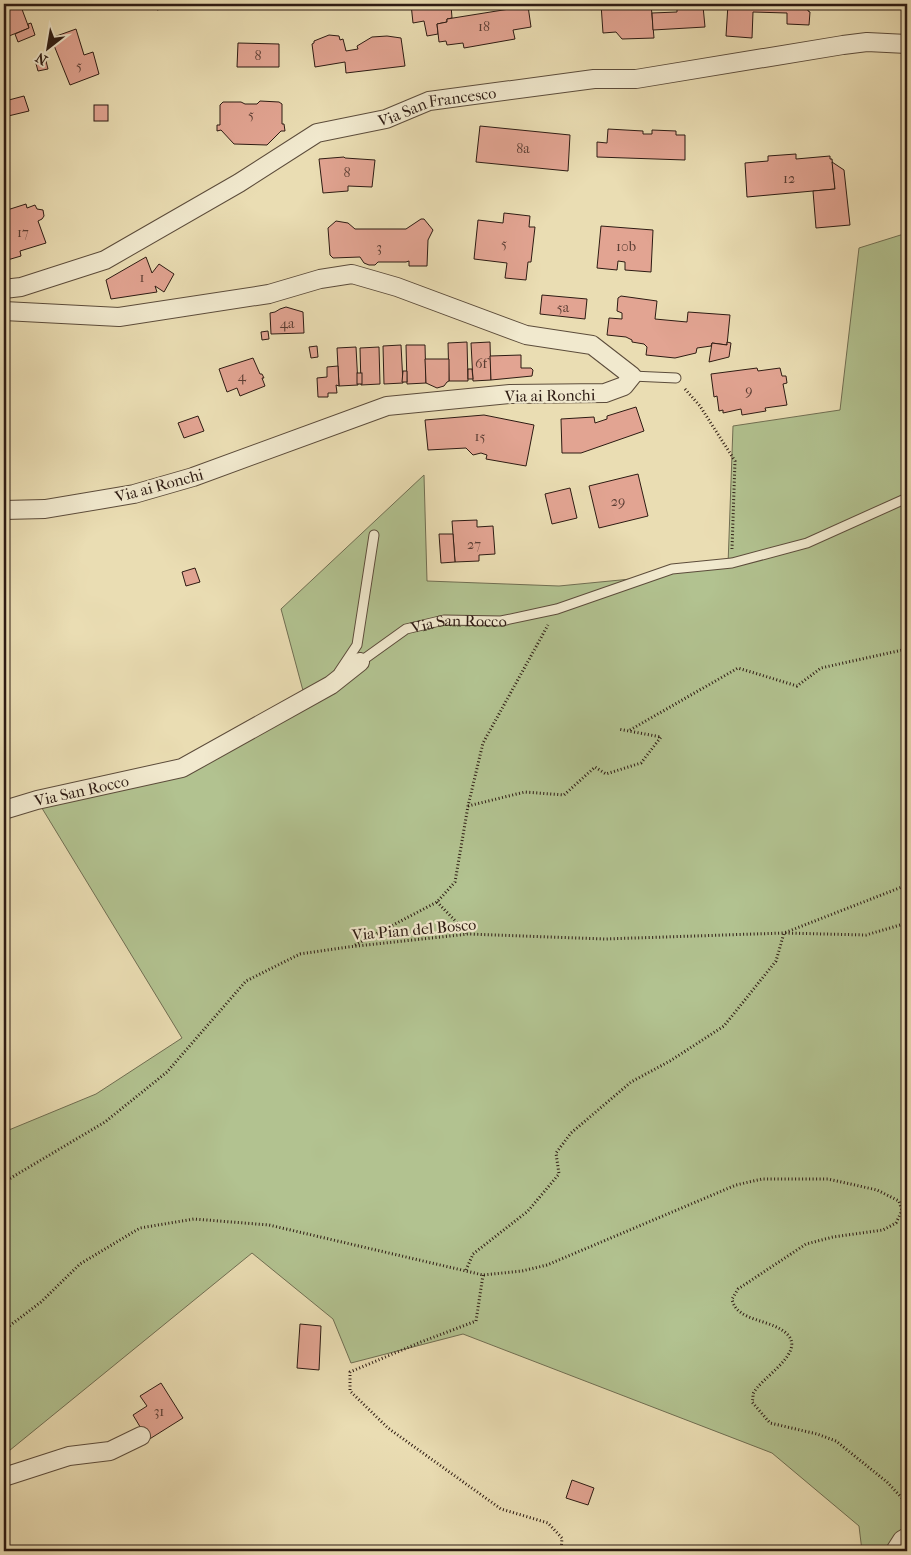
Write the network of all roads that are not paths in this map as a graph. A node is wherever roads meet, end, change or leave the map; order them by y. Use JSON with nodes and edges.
{"nodes":[{"id":1,"x":907,"y":44,"type":"edge"},
{"id":2,"x":4,"y":289,"type":"edge"},
{"id":3,"x":4,"y":311,"type":"edge"},
{"id":4,"x":632,"y":376,"type":"junction"},
{"id":5,"x":676,"y":378,"type":"road end"},
{"id":6,"x":907,"y":498,"type":"edge"},
{"id":7,"x":4,"y":510,"type":"edge"},
{"id":8,"x":374,"y":535,"type":"dead end"},
{"id":9,"x":360,"y":662,"type":"joint"},
{"id":10,"x":331,"y":685,"type":"junction"},
{"id":11,"x":4,"y":810,"type":"edge"},
{"id":12,"x":140,"y":1436,"type":"dead end"},
{"id":13,"x":4,"y":1477,"type":"edge"},
{"id":14,"x":907,"y":1537,"type":"edge"},
{"id":15,"x":895,"y":1551,"type":"edge"}],
"edges":[{"from":1,"to":2,"type":"street","name":"Via San Francesco"},
{"from":3,"to":4,"type":"street"},
{"from":4,"to":5,"type":"lane"},
{"from":4,"to":7,"type":"street","name":"Via ai Ronchi"},
{"from":6,"to":9,"type":"lane","name":"Via San Rocco"},
{"from":8,"to":10,"type":"lane"},
{"from":9,"to":10,"type":"street","name":"Via San Rocco"},
{"from":10,"to":11,"type":"street","name":"Via San Rocco"},
{"from":12,"to":13,"type":"street"},
{"from":14,"to":15,"type":"street"}]}
